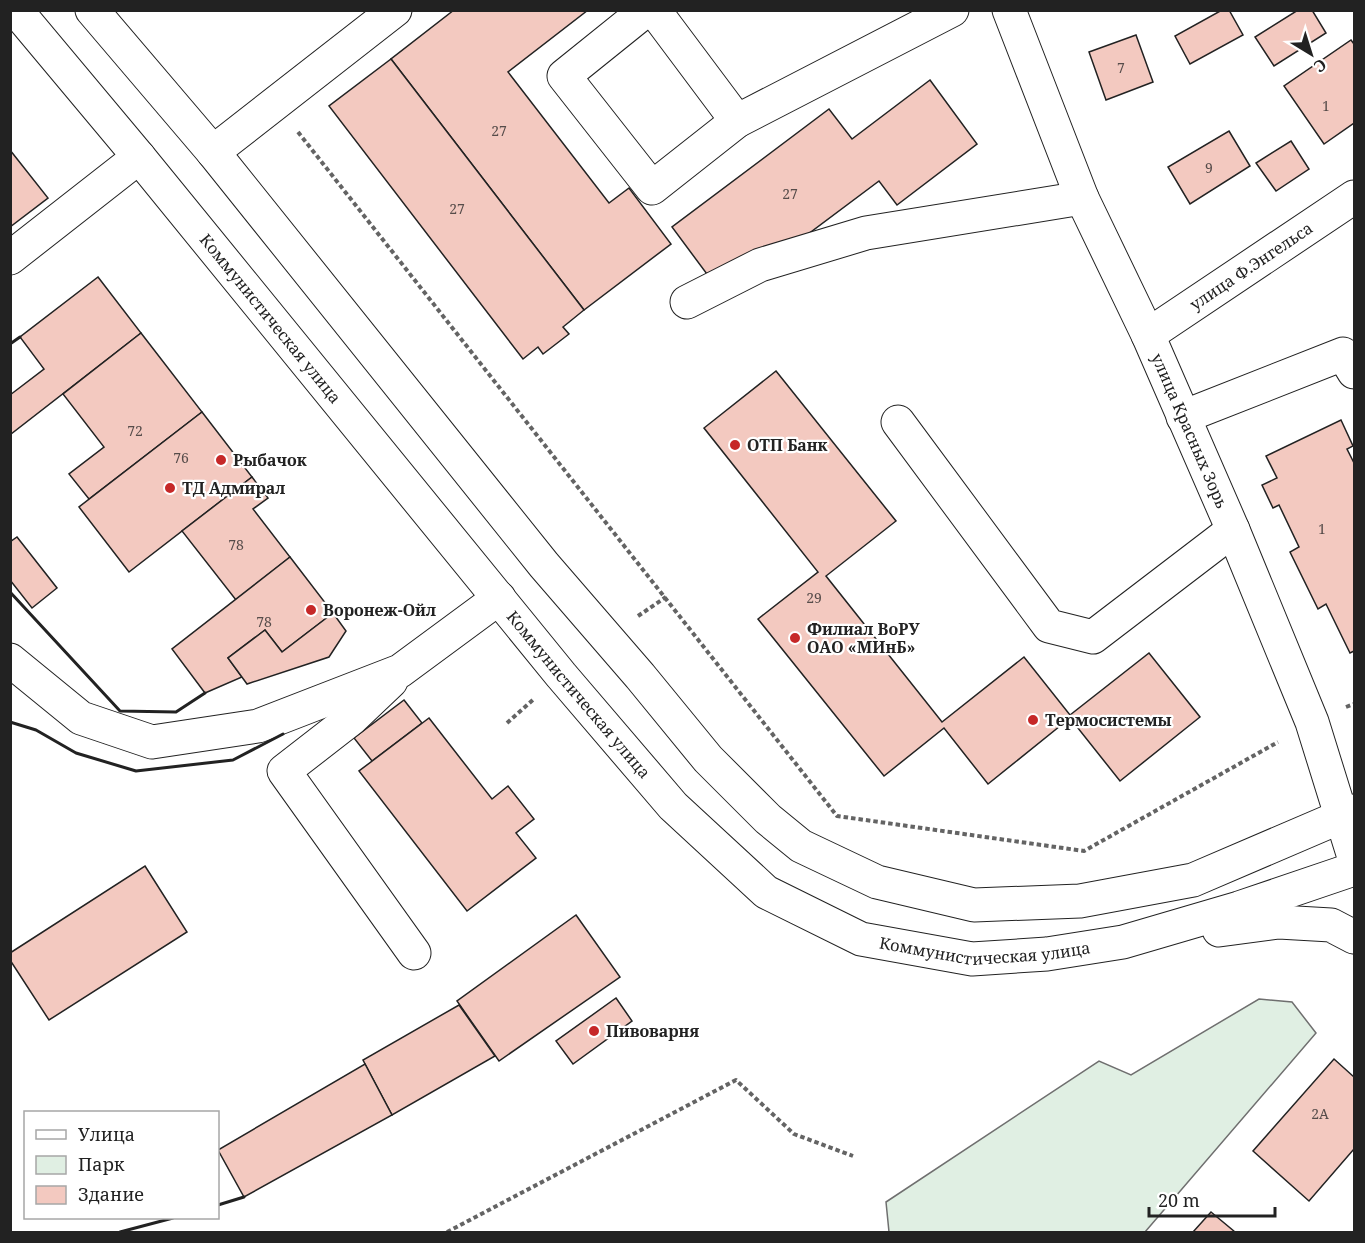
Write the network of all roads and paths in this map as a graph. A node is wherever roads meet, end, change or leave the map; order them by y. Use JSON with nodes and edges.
{"nodes":[{"id":1,"x":16,"y":10,"type":"edge"},
{"id":2,"x":92,"y":10,"type":"edge"},
{"id":3,"x":395,"y":10,"type":"edge"},
{"id":4,"x":646,"y":10,"type":"edge"},
{"id":5,"x":654,"y":10,"type":"edge"},
{"id":6,"x":952,"y":10,"type":"edge"},
{"id":7,"x":1008,"y":10,"type":"edge"},
{"id":8,"x":276,"y":103,"type":"junction"},
{"id":9,"x":737,"y":121,"type":"junction"},
{"id":10,"x":213,"y":152,"type":"junction"},
{"id":11,"x":139,"y":157,"type":"junction"},
{"id":12,"x":1354,"y":197,"type":"edge"},
{"id":13,"x":1082,"y":198,"type":"junction"},
{"id":14,"x":10,"y":258,"type":"edge"},
{"id":15,"x":687,"y":302,"type":"dead end"},
{"id":16,"x":1148,"y":335,"type":"junction"},
{"id":17,"x":1354,"y":372,"type":"edge"},
{"id":18,"x":1183,"y":417,"type":"junction"},
{"id":19,"x":898,"y":422,"type":"dead end"},
{"id":20,"x":1233,"y":530,"type":"junction"},
{"id":21,"x":499,"y":598,"type":"junction"},
{"id":22,"x":10,"y":660,"type":"edge"},
{"id":23,"x":400,"y":671,"type":"junction"},
{"id":24,"x":1354,"y":704,"type":"edge"},
{"id":25,"x":1312,"y":722,"type":"junction"},
{"id":26,"x":1348,"y":814,"type":"edge"},
{"id":27,"x":1354,"y":857,"type":"edge"},
{"id":28,"x":1354,"y":869,"type":"edge"},
{"id":29,"x":1354,"y":937,"type":"edge"},
{"id":30,"x":1122,"y":942,"type":"junction"},
{"id":31,"x":414,"y":953,"type":"dead end"},
{"id":32,"x":853,"y":1156,"type":"dead end"},
{"id":33,"x":447,"y":1233,"type":"edge"}],
"edges":[{"from":1,"to":11,"type":"main road","name":"Коммунистическая улица"},
{"from":2,"to":10,"type":"main road"},
{"from":3,"to":8,"type":"main road"},
{"from":4,"to":9,"type":"main road"},
{"from":5,"to":9,"type":"main road"},
{"from":6,"to":9,"type":"main road"},
{"from":7,"to":13,"type":"main road","name":"улица Красных Зорь"},
{"from":8,"to":10,"type":"main road"},
{"from":8,"to":25,"type":"path"},
{"from":10,"to":26,"type":"main road"},
{"from":11,"to":14,"type":"main road"},
{"from":11,"to":21,"type":"main road","name":"Коммунистическая улица"},
{"from":12,"to":16,"type":"main road","name":"улица Ф.Энгельса"},
{"from":13,"to":15,"type":"main road"},
{"from":13,"to":16,"type":"main road","name":"улица Красных Зорь"},
{"from":16,"to":18,"type":"main road","name":"улица Красных Зорь"},
{"from":17,"to":18,"type":"main road"},
{"from":18,"to":20,"type":"main road","name":"улица Красных Зорь"},
{"from":19,"to":20,"type":"main road"},
{"from":20,"to":25,"type":"main road","name":"улица Красных Зорь"},
{"from":21,"to":23,"type":"main road"},
{"from":21,"to":30,"type":"main road","name":"Коммунистическая улица"},
{"from":22,"to":23,"type":"main road"},
{"from":23,"to":31,"type":"main road"},
{"from":24,"to":25,"type":"path"},
{"from":25,"to":26,"type":"main road","name":"улица Красных Зорь"},
{"from":26,"to":27,"type":"main road","name":"улица Красных Зорь"},
{"from":28,"to":30,"type":"main road","name":"Коммунистическая улица"},
{"from":29,"to":30,"type":"main road"},
{"from":32,"to":33,"type":"path"}]}
